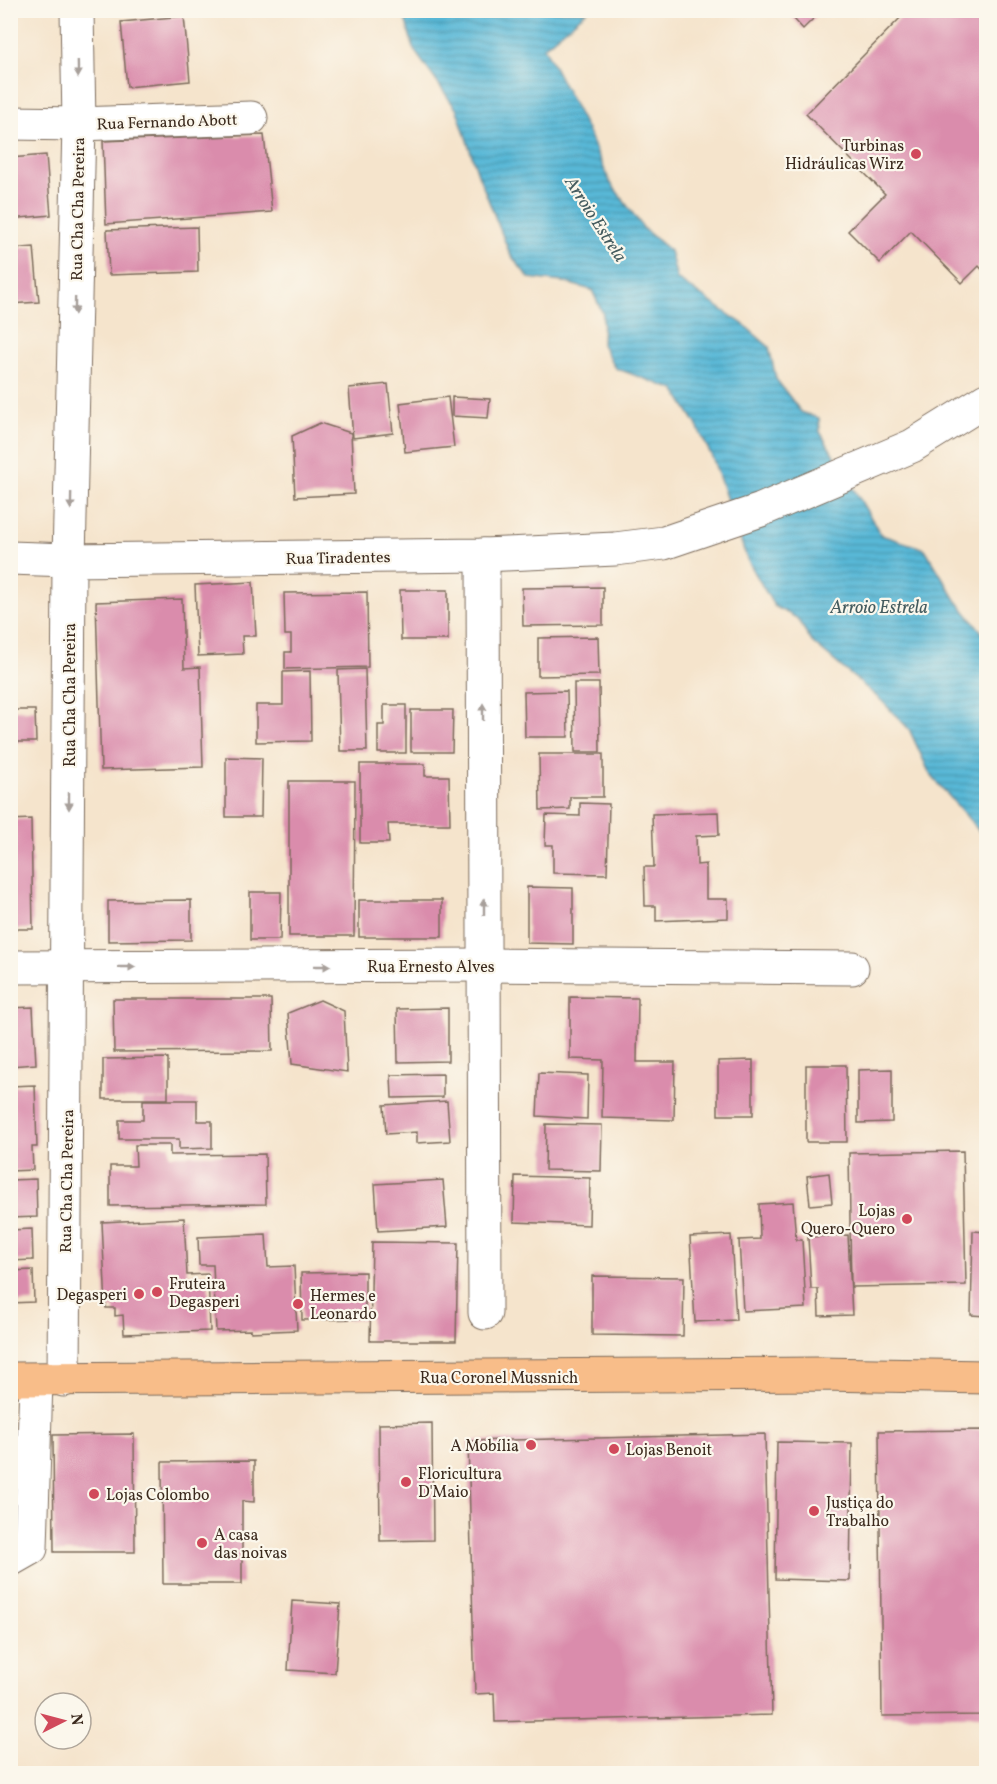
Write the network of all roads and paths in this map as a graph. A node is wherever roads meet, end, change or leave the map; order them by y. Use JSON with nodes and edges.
{"nodes":[{"id":1,"x":77,"y":10,"type":"edge"},
{"id":2,"x":251,"y":118,"type":"dead end"},
{"id":3,"x":10,"y":123,"type":"edge"},
{"id":4,"x":79,"y":124,"type":"junction"},
{"id":5,"x":987,"y":400,"type":"edge"},
{"id":6,"x":483,"y":555,"type":"junction"},
{"id":7,"x":10,"y":558,"type":"edge"},
{"id":8,"x":69,"y":560,"type":"junction"},
{"id":9,"x":484,"y":965,"type":"junction"},
{"id":10,"x":10,"y":967,"type":"edge"},
{"id":11,"x":68,"y":968,"type":"junction"},
{"id":12,"x":852,"y":968,"type":"dead end"},
{"id":13,"x":485,"y":1313,"type":"dead end"},
{"id":14,"x":987,"y":1377,"type":"edge"},
{"id":15,"x":37,"y":1380,"type":"edge"},
{"id":16,"x":10,"y":1560,"type":"edge"}],
"edges":[{"from":1,"to":4,"type":"street","name":"Rua Cha Cha Pereira","one_way":true},
{"from":2,"to":4,"type":"street","name":"Rua Fernando Abott"},
{"from":3,"to":4,"type":"street","name":"Rua Fernando Abott"},
{"from":4,"to":8,"type":"street","name":"Rua Cha Cha Pereira","one_way":true},
{"from":5,"to":6,"type":"street","name":"Rua Tiradentes"},
{"from":6,"to":8,"type":"street","name":"Rua Tiradentes"},
{"from":9,"to":6,"type":"street","one_way":true},
{"from":7,"to":8,"type":"street","name":"Rua Tiradentes"},
{"from":8,"to":11,"type":"street","name":"Rua Cha Cha Pereira","one_way":true},
{"from":11,"to":9,"type":"street","name":"Rua Ernesto Alves","one_way":true},
{"from":9,"to":12,"type":"street","name":"Rua Ernesto Alves"},
{"from":9,"to":13,"type":"street"},
{"from":10,"to":11,"type":"street","name":"Rua Ernesto Alves"},
{"from":11,"to":15,"type":"street","name":"Rua Cha Cha Pereira"},
{"from":14,"to":15,"type":"main road","name":"Rua Coronel Mussnich"},
{"from":15,"to":16,"type":"street","name":"Rua Cha Cha Pereira"}]}
